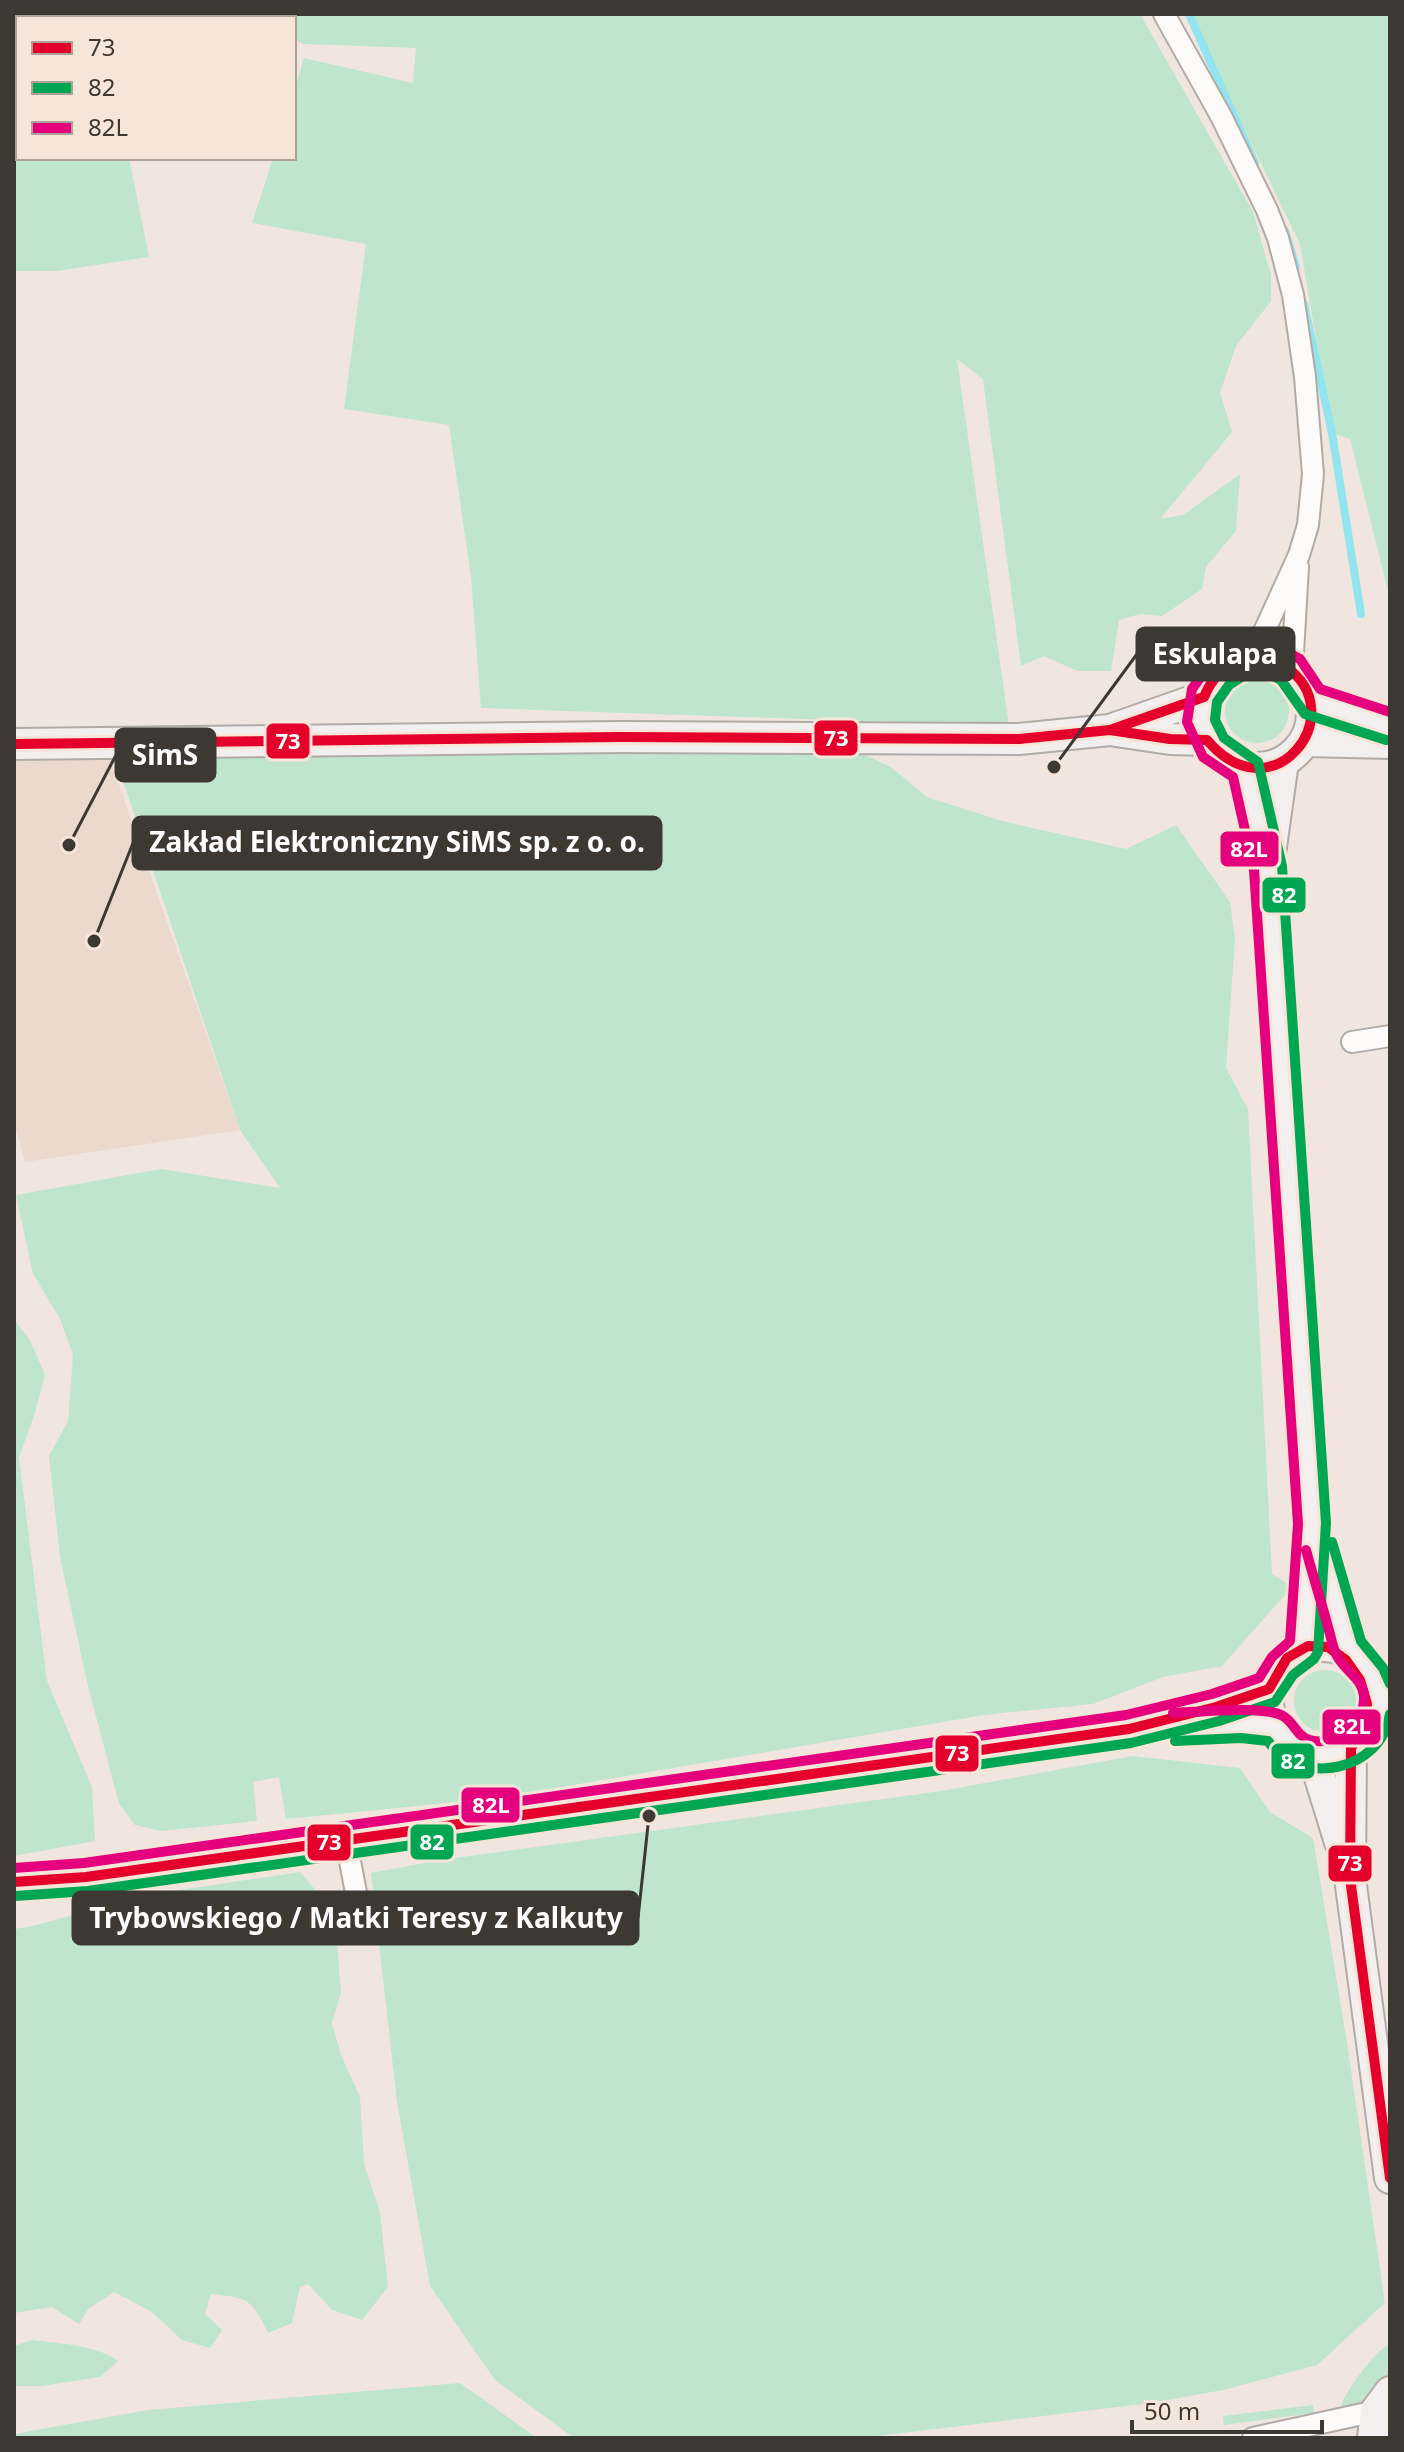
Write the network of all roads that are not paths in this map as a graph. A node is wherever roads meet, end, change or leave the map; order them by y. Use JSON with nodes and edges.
{"nodes":[{"id":1,"x":1164,"y":14,"type":"edge"},
{"id":2,"x":1299,"y":555,"type":"junction"},
{"id":3,"x":1252,"y":658,"type":"junction"},
{"id":4,"x":1292,"y":670,"type":"junction"},
{"id":5,"x":1204,"y":697,"type":"junction"},
{"id":6,"x":1311,"y":701,"type":"junction"},
{"id":7,"x":1390,"y":727,"type":"edge"},
{"id":8,"x":1110,"y":730,"type":"junction"},
{"id":9,"x":1207,"y":740,"type":"junction"},
{"id":10,"x":1305,"y":741,"type":"junction"},
{"id":11,"x":1390,"y":743,"type":"edge"},
{"id":12,"x":14,"y":744,"type":"edge"},
{"id":13,"x":1283,"y":762,"type":"junction"},
{"id":14,"x":1245,"y":768,"type":"junction"},
{"id":15,"x":1268,"y":868,"type":"junction"},
{"id":16,"x":1390,"y":1036,"type":"edge"},
{"id":17,"x":1352,"y":1042,"type":"dead end"},
{"id":18,"x":1312,"y":1524,"type":"junction"},
{"id":19,"x":1304,"y":1649,"type":"junction"},
{"id":20,"x":1351,"y":1654,"type":"junction"},
{"id":21,"x":1269,"y":1689,"type":"junction"},
{"id":22,"x":1276,"y":1728,"type":"junction"},
{"id":23,"x":1129,"y":1729,"type":"junction"},
{"id":24,"x":1351,"y":1748,"type":"junction"},
{"id":25,"x":1313,"y":1755,"type":"junction"},
{"id":26,"x":346,"y":1840,"type":"junction"},
{"id":27,"x":1350,"y":1878,"type":"junction"},
{"id":28,"x":14,"y":1882,"type":"edge"},
{"id":29,"x":357,"y":1898,"type":"dead end"},
{"id":30,"x":1390,"y":2178,"type":"edge"},
{"id":31,"x":1380,"y":2414,"type":"edge"},
{"id":32,"x":1253,"y":2438,"type":"edge"}],
"edges":[{"from":1,"to":2,"type":"street"},
{"from":2,"to":3,"type":"street"},
{"from":2,"to":4,"type":"street"},
{"from":3,"to":4,"type":"street"},
{"from":3,"to":5,"type":"street"},
{"from":4,"to":6,"type":"street"},
{"from":5,"to":8,"type":"street"},
{"from":5,"to":9,"type":"street"},
{"from":6,"to":7,"type":"street"},
{"from":6,"to":10,"type":"street"},
{"from":8,"to":9,"type":"street"},
{"from":8,"to":12,"type":"street"},
{"from":9,"to":14,"type":"street"},
{"from":10,"to":11,"type":"street"},
{"from":10,"to":13,"type":"street"},
{"from":13,"to":14,"type":"street"},
{"from":13,"to":15,"type":"street"},
{"from":14,"to":15,"type":"street"},
{"from":15,"to":18,"type":"street"},
{"from":16,"to":17,"type":"street"},
{"from":18,"to":19,"type":"street"},
{"from":18,"to":20,"type":"street"},
{"from":19,"to":20,"type":"street"},
{"from":19,"to":21,"type":"street"},
{"from":20,"to":24,"type":"street"},
{"from":21,"to":22,"type":"street"},
{"from":21,"to":23,"type":"street"},
{"from":22,"to":23,"type":"street"},
{"from":22,"to":25,"type":"street"},
{"from":23,"to":26,"type":"street"},
{"from":24,"to":25,"type":"street"},
{"from":24,"to":27,"type":"street"},
{"from":25,"to":27,"type":"street"},
{"from":26,"to":28,"type":"street"},
{"from":26,"to":29,"type":"street"},
{"from":27,"to":30,"type":"street"},
{"from":31,"to":32,"type":"street"}]}
